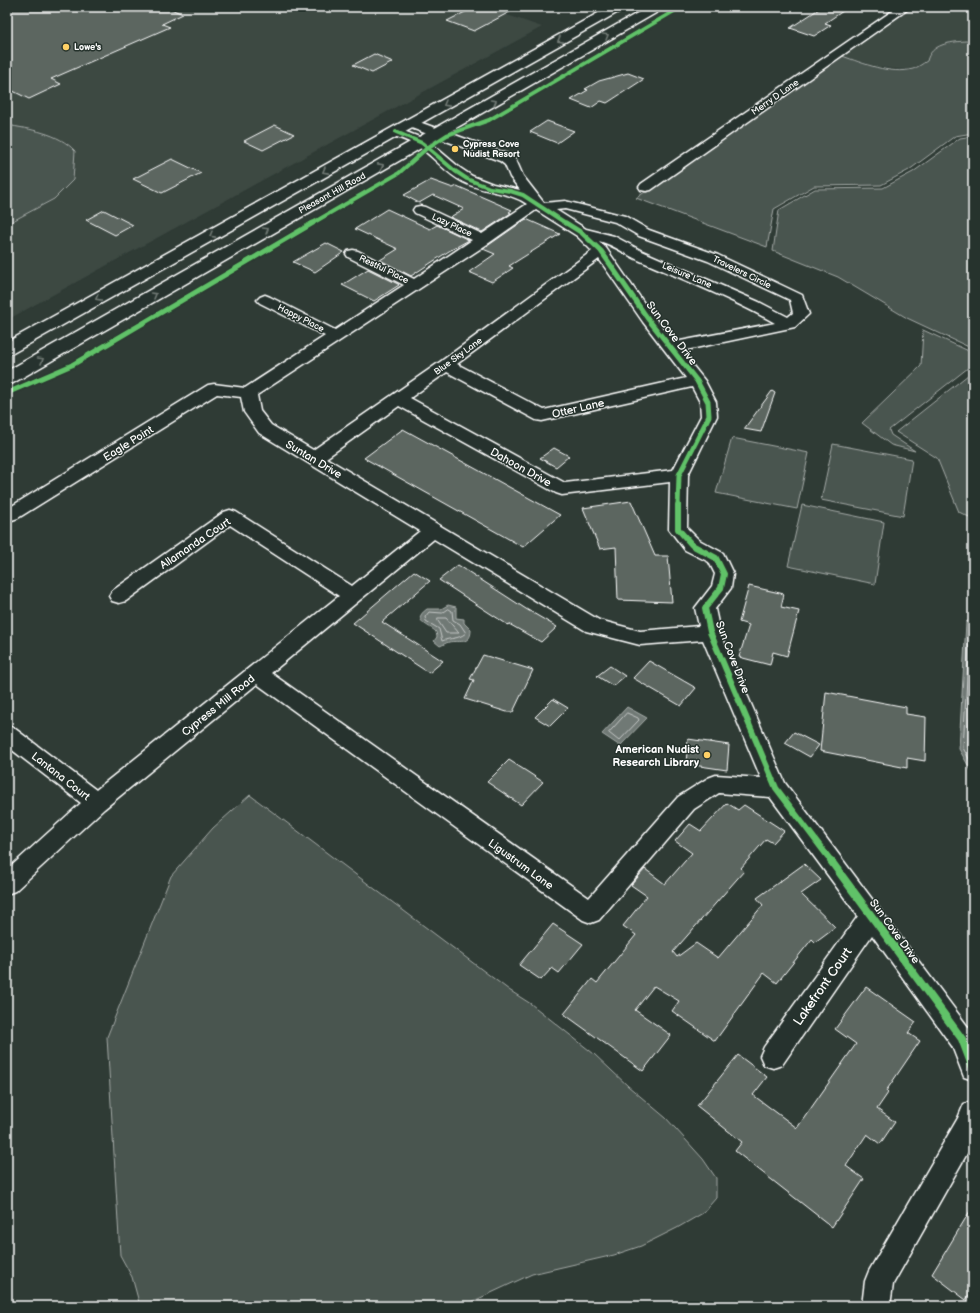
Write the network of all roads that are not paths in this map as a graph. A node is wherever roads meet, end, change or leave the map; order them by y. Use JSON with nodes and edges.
{"nodes":[{"id":1,"x":618,"y":7,"type":"edge"},
{"id":2,"x":657,"y":7,"type":"edge"},
{"id":3,"x":905,"y":7,"type":"edge"},
{"id":4,"x":411,"y":123,"type":"junction"},
{"id":5,"x":396,"y":132,"type":"junction"},
{"id":6,"x":440,"y":133,"type":"junction"},
{"id":7,"x":422,"y":143,"type":"junction"},
{"id":8,"x":515,"y":172,"type":"junction"},
{"id":9,"x":483,"y":185,"type":"junction"},
{"id":10,"x":646,"y":187,"type":"dead end"},
{"id":11,"x":539,"y":205,"type":"junction"},
{"id":12,"x":420,"y":210,"type":"dead end"},
{"id":13,"x":582,"y":232,"type":"junction"},
{"id":14,"x":484,"y":240,"type":"junction"},
{"id":15,"x":601,"y":251,"type":"junction"},
{"id":16,"x":353,"y":254,"type":"dead end"},
{"id":17,"x":415,"y":285,"type":"junction"},
{"id":18,"x":265,"y":300,"type":"dead end"},
{"id":19,"x":789,"y":324,"type":"junction"},
{"id":20,"x":336,"y":336,"type":"junction"},
{"id":21,"x":671,"y":348,"type":"junction"},
{"id":22,"x":7,"y":349,"type":"edge"},
{"id":23,"x":446,"y":365,"type":"junction"},
{"id":24,"x":7,"y":379,"type":"edge"},
{"id":25,"x":697,"y":381,"type":"junction"},
{"id":26,"x":248,"y":393,"type":"junction"},
{"id":27,"x":398,"y":399,"type":"junction"},
{"id":28,"x":313,"y":458,"type":"junction"},
{"id":29,"x":679,"y":475,"type":"junction"},
{"id":30,"x":12,"y":514,"type":"dead end"},
{"id":31,"x":433,"y":530,"type":"junction"},
{"id":32,"x":352,"y":595,"type":"junction"},
{"id":33,"x":119,"y":596,"type":"dead end"},
{"id":34,"x":710,"y":632,"type":"junction"},
{"id":35,"x":256,"y":674,"type":"junction"},
{"id":36,"x":7,"y":734,"type":"edge"},
{"id":37,"x":776,"y":788,"type":"junction"},
{"id":38,"x":96,"y":803,"type":"junction"},
{"id":39,"x":7,"y":884,"type":"edge"},
{"id":40,"x":872,"y":916,"type":"junction"},
{"id":41,"x":773,"y":1056,"type":"dead end"},
{"id":42,"x":973,"y":1068,"type":"edge"},
{"id":43,"x":973,"y":1113,"type":"edge"},
{"id":44,"x":876,"y":1306,"type":"edge"}],
"edges":[{"from":1,"to":4,"type":"main road","one_way":true},
{"from":6,"to":2,"type":"main road","name":"Pleasant Hill Road","one_way":true},
{"from":3,"to":10,"type":"street","name":"Merry D Lane"},
{"from":4,"to":5,"type":"main road"},
{"from":4,"to":6,"type":"street","name":"Sun Cove Drive"},
{"from":5,"to":7,"type":"street","name":"Sun Cove Drive"},
{"from":5,"to":22,"type":"main road","one_way":true},
{"from":6,"to":7,"type":"main road","name":"Pleasant Hill Road"},
{"from":6,"to":8,"type":"street","name":"Sun Cove Drive"},
{"from":7,"to":9,"type":"street","name":"Sun Cove Drive"},
{"from":24,"to":7,"type":"main road","name":"Pleasant Hill Road","one_way":true},
{"from":8,"to":9,"type":"street"},
{"from":8,"to":11,"type":"street","name":"Sun Cove Drive"},
{"from":9,"to":11,"type":"street","name":"Sun Cove Drive"},
{"from":11,"to":13,"type":"street","name":"Sun Cove Drive"},
{"from":11,"to":14,"type":"street"},
{"from":11,"to":19,"type":"street","name":"Travelers Circle"},
{"from":12,"to":14,"type":"street","name":"Lazy Place"},
{"from":13,"to":15,"type":"street","name":"Sun Cove Drive"},
{"from":13,"to":19,"type":"street","name":"Leisure Lane"},
{"from":14,"to":17,"type":"street"},
{"from":15,"to":21,"type":"street","name":"Sun Cove Drive"},
{"from":15,"to":23,"type":"street","name":"Blue Sky Lane"},
{"from":16,"to":17,"type":"street","name":"Restful Place"},
{"from":17,"to":20,"type":"street"},
{"from":18,"to":20,"type":"street","name":"Happy Place"},
{"from":19,"to":21,"type":"street"},
{"from":20,"to":26,"type":"street"},
{"from":21,"to":25,"type":"street","name":"Sun Cove Drive"},
{"from":23,"to":25,"type":"street","name":"Otter Lane"},
{"from":23,"to":27,"type":"street","name":"Blue Sky Lane"},
{"from":25,"to":29,"type":"street","name":"Sun Cove Drive"},
{"from":26,"to":28,"type":"street","name":"Suntan Drive"},
{"from":26,"to":30,"type":"street","name":"Eagle Point"},
{"from":27,"to":28,"type":"street","name":"Blue Sky Lane"},
{"from":27,"to":29,"type":"street","name":"Dahoon Drive"},
{"from":28,"to":31,"type":"street","name":"Suntan Drive"},
{"from":29,"to":34,"type":"street","name":"Sun Cove Drive"},
{"from":31,"to":32,"type":"street","name":"Cypress Mill Road"},
{"from":31,"to":34,"type":"street","name":"Suntan Drive"},
{"from":32,"to":33,"type":"street","name":"Allamanda Court"},
{"from":32,"to":35,"type":"street","name":"Cypress Mill Road"},
{"from":34,"to":37,"type":"street","name":"Sun Cove Drive"},
{"from":35,"to":37,"type":"street","name":"Ligustrum Lane"},
{"from":35,"to":38,"type":"street","name":"Cypress Mill Road"},
{"from":36,"to":38,"type":"street","name":"Lantana Court"},
{"from":37,"to":40,"type":"street","name":"Sun Cove Drive"},
{"from":38,"to":39,"type":"street","name":"Cypress Mill Road"},
{"from":40,"to":41,"type":"street","name":"Lakefront Court"},
{"from":40,"to":42,"type":"street","name":"Sun Cove Drive"},
{"from":43,"to":44,"type":"street"}]}
